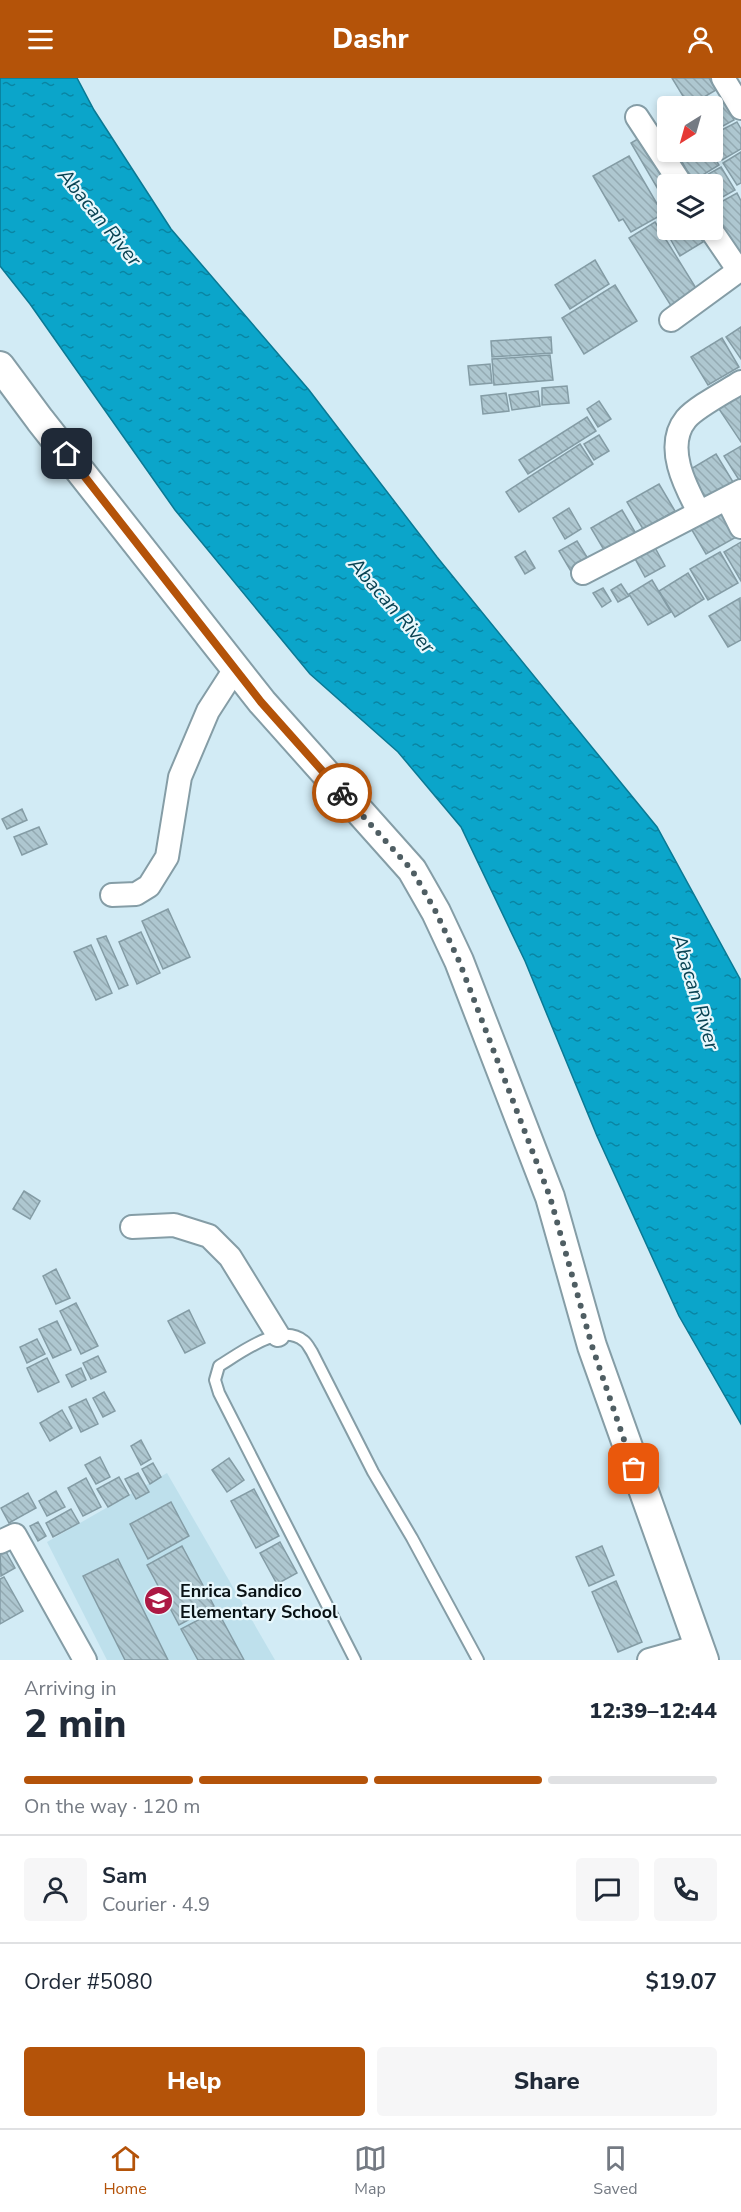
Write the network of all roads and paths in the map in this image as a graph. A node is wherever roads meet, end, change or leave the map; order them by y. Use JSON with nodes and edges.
{"nodes":[{"id":1,"x":723,"y":78,"type":"edge"},
{"id":2,"x":741,"y":108,"type":"edge"},
{"id":3,"x":637,"y":117,"type":"dead end"},
{"id":4,"x":674,"y":174,"type":"edge"},
{"id":5,"x":718,"y":240,"type":"edge"},
{"id":6,"x":740,"y":270,"type":"edge"},
{"id":7,"x":671,"y":320,"type":"dead end"},
{"id":8,"x":0,"y":366,"type":"edge"},
{"id":9,"x":741,"y":382,"type":"edge"},
{"id":10,"x":734,"y":495,"type":"edge"},
{"id":11,"x":699,"y":512,"type":"junction"},
{"id":12,"x":741,"y":527,"type":"edge"},
{"id":13,"x":583,"y":573,"type":"dead end"},
{"id":14,"x":236,"y":669,"type":"junction"},
{"id":15,"x":112,"y":895,"type":"dead end"},
{"id":16,"x":132,"y":1227,"type":"dead end"},
{"id":17,"x":278,"y":1335,"type":"junction"},
{"id":18,"x":7,"y":1539,"type":"edge"},
{"id":19,"x":701,"y":1653,"type":"edge"},
{"id":20,"x":85,"y":1660,"type":"edge"},
{"id":21,"x":355,"y":1660,"type":"edge"},
{"id":22,"x":478,"y":1660,"type":"edge"},
{"id":23,"x":649,"y":1660,"type":"edge"}],
"edges":[{"from":1,"to":2,"type":"street"},
{"from":3,"to":4,"type":"street"},
{"from":5,"to":6,"type":"street"},
{"from":6,"to":7,"type":"street"},
{"from":8,"to":14,"type":"street"},
{"from":9,"to":11,"type":"street"},
{"from":10,"to":11,"type":"street"},
{"from":10,"to":12,"type":"street"},
{"from":11,"to":13,"type":"street"},
{"from":14,"to":15,"type":"street"},
{"from":14,"to":19,"type":"street"},
{"from":16,"to":17,"type":"street"},
{"from":17,"to":21,"type":"lane"},
{"from":17,"to":22,"type":"lane"},
{"from":18,"to":20,"type":"street"},
{"from":19,"to":23,"type":"street"}]}
